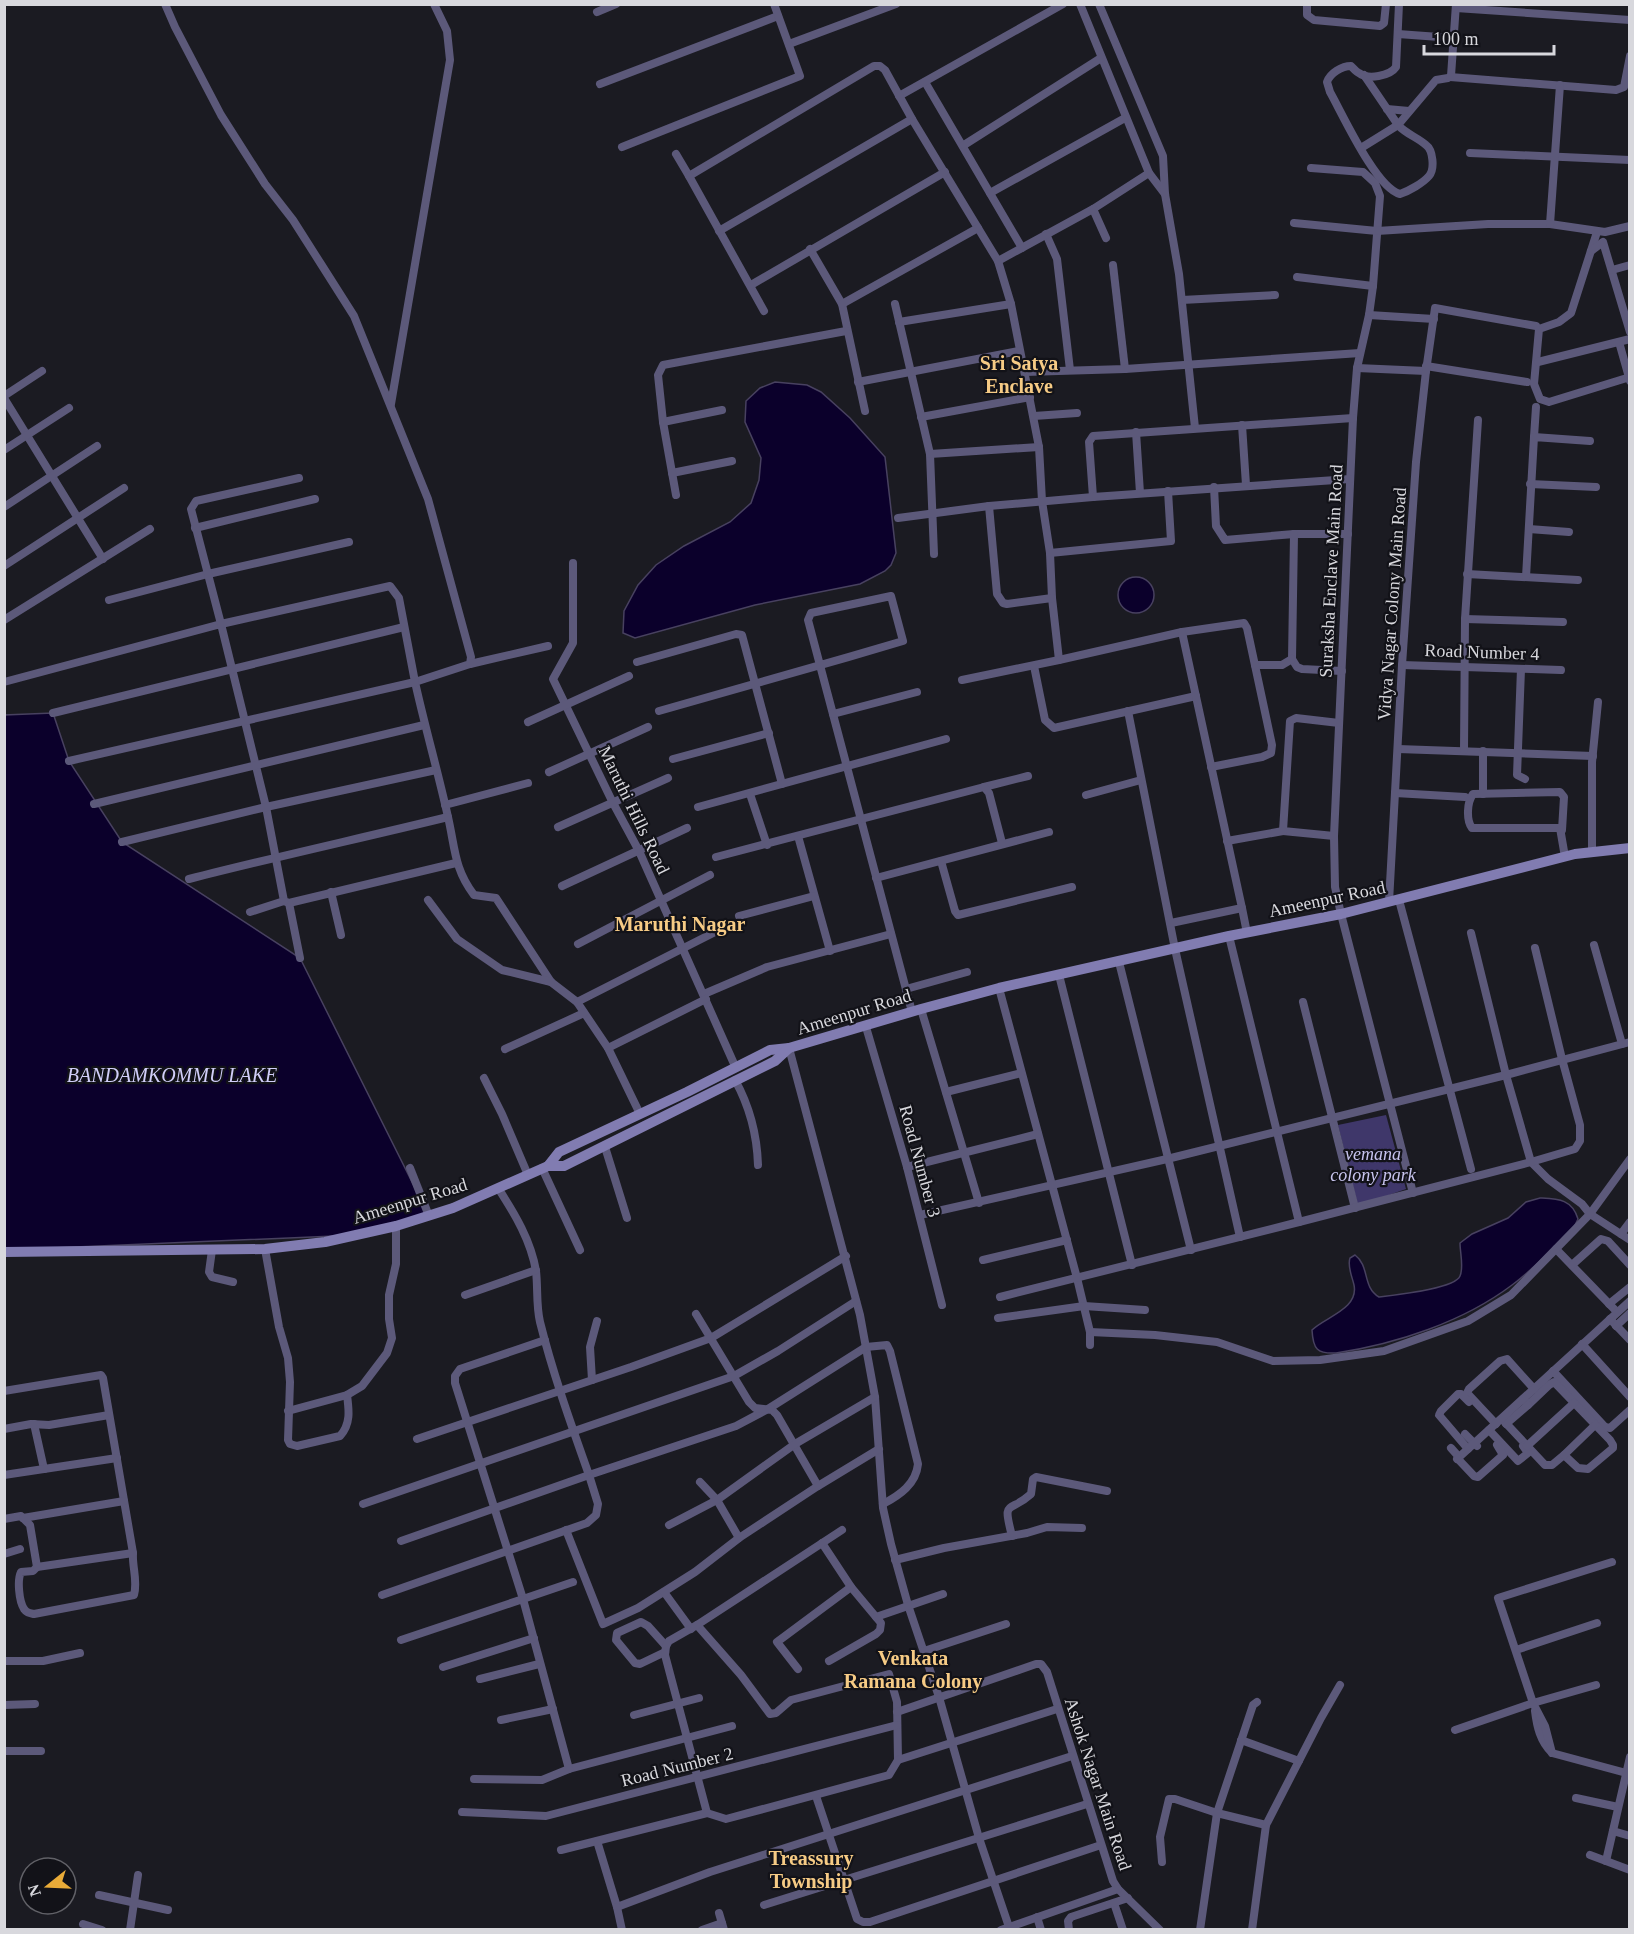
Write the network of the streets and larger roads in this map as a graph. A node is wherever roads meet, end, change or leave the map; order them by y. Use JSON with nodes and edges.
{"nodes":[{"id":1,"x":165,"y":4,"type":"edge"},
{"id":2,"x":434,"y":4,"type":"edge"},
{"id":3,"x":616,"y":4,"type":"edge"},
{"id":4,"x":774,"y":4,"type":"edge"},
{"id":5,"x":896,"y":4,"type":"edge"},
{"id":6,"x":1063,"y":4,"type":"edge"},
{"id":7,"x":1080,"y":4,"type":"edge"},
{"id":8,"x":1099,"y":4,"type":"edge"},
{"id":9,"x":1307,"y":4,"type":"edge"},
{"id":10,"x":1386,"y":4,"type":"edge"},
{"id":11,"x":1400,"y":4,"type":"edge"},
{"id":12,"x":1456,"y":6,"type":"edge"},
{"id":13,"x":597,"y":12,"type":"dead end"},
{"id":14,"x":778,"y":16,"type":"junction"},
{"id":15,"x":1629,"y":20,"type":"edge"},
{"id":16,"x":1398,"y":34,"type":"junction"},
{"id":17,"x":1453,"y":38,"type":"junction"},
{"id":18,"x":789,"y":44,"type":"junction"},
{"id":19,"x":1629,"y":56,"type":"edge"},
{"id":20,"x":1101,"y":58,"type":"junction"},
{"id":21,"x":1364,"y":75,"type":"junction"},
{"id":22,"x":1450,"y":77,"type":"junction"},
{"id":23,"x":925,"y":82,"type":"junction"},
{"id":24,"x":600,"y":84,"type":"dead end"},
{"id":25,"x":1560,"y":85,"type":"junction"},
{"id":26,"x":899,"y":96,"type":"junction"},
{"id":27,"x":1387,"y":109,"type":"junction"},
{"id":28,"x":1409,"y":111,"type":"junction"},
{"id":29,"x":1125,"y":118,"type":"junction"},
{"id":30,"x":912,"y":119,"type":"junction"},
{"id":31,"x":1398,"y":125,"type":"junction"},
{"id":32,"x":964,"y":145,"type":"junction"},
{"id":33,"x":622,"y":147,"type":"dead end"},
{"id":34,"x":1361,"y":148,"type":"junction"},
{"id":35,"x":1470,"y":153,"type":"dead end"},
{"id":36,"x":676,"y":154,"type":"dead end"},
{"id":37,"x":1554,"y":157,"type":"junction"},
{"id":38,"x":1629,"y":160,"type":"edge"},
{"id":39,"x":1372,"y":167,"type":"junction"},
{"id":40,"x":1311,"y":168,"type":"dead end"},
{"id":41,"x":945,"y":172,"type":"junction"},
{"id":42,"x":1364,"y":172,"type":"junction"},
{"id":43,"x":1149,"y":173,"type":"junction"},
{"id":44,"x":689,"y":176,"type":"junction"},
{"id":45,"x":990,"y":193,"type":"junction"},
{"id":46,"x":1165,"y":194,"type":"junction"},
{"id":47,"x":1093,"y":209,"type":"junction"},
{"id":48,"x":1294,"y":224,"type":"dead end"},
{"id":49,"x":1550,"y":224,"type":"junction"},
{"id":50,"x":1629,"y":226,"type":"edge"},
{"id":51,"x":978,"y":228,"type":"junction"},
{"id":52,"x":1614,"y":229,"type":"junction"},
{"id":53,"x":719,"y":231,"type":"junction"},
{"id":54,"x":1377,"y":231,"type":"junction"},
{"id":55,"x":1599,"y":232,"type":"junction"},
{"id":56,"x":1046,"y":234,"type":"junction"},
{"id":57,"x":1106,"y":238,"type":"dead end"},
{"id":58,"x":1600,"y":244,"type":"junction"},
{"id":59,"x":1022,"y":248,"type":"junction"},
{"id":60,"x":810,"y":249,"type":"junction"},
{"id":61,"x":1591,"y":251,"type":"junction"},
{"id":62,"x":999,"y":261,"type":"junction"},
{"id":63,"x":1113,"y":265,"type":"dead end"},
{"id":64,"x":1629,"y":265,"type":"edge"},
{"id":65,"x":1612,"y":270,"type":"junction"},
{"id":66,"x":1297,"y":277,"type":"dead end"},
{"id":67,"x":751,"y":285,"type":"junction"},
{"id":68,"x":1373,"y":286,"type":"junction"},
{"id":69,"x":1275,"y":295,"type":"dead end"},
{"id":70,"x":1182,"y":300,"type":"junction"},
{"id":71,"x":842,"y":304,"type":"junction"},
{"id":72,"x":896,"y":304,"type":"dead end"},
{"id":73,"x":1011,"y":304,"type":"junction"},
{"id":74,"x":1626,"y":305,"type":"edge"},
{"id":75,"x":764,"y":310,"type":"dead end"},
{"id":76,"x":1369,"y":315,"type":"junction"},
{"id":77,"x":1434,"y":319,"type":"junction"},
{"id":78,"x":899,"y":322,"type":"junction"},
{"id":79,"x":1536,"y":326,"type":"dead end"},
{"id":80,"x":846,"y":331,"type":"junction"},
{"id":81,"x":1629,"y":332,"type":"edge"},
{"id":82,"x":1629,"y":339,"type":"edge"},
{"id":83,"x":1618,"y":342,"type":"junction"},
{"id":84,"x":1019,"y":351,"type":"junction"},
{"id":85,"x":1360,"y":353,"type":"junction"},
{"id":86,"x":1538,"y":362,"type":"junction"},
{"id":87,"x":1190,"y":365,"type":"junction"},
{"id":88,"x":1357,"y":368,"type":"junction"},
{"id":89,"x":1426,"y":368,"type":"junction"},
{"id":90,"x":1125,"y":369,"type":"junction"},
{"id":91,"x":1070,"y":370,"type":"junction"},
{"id":92,"x":42,"y":371,"type":"dead end"},
{"id":93,"x":1025,"y":372,"type":"junction"},
{"id":94,"x":910,"y":373,"type":"junction"},
{"id":95,"x":1629,"y":379,"type":"edge"},
{"id":96,"x":858,"y":382,"type":"junction"},
{"id":97,"x":1527,"y":382,"type":"dead end"},
{"id":98,"x":4,"y":397,"type":"edge"},
{"id":99,"x":1030,"y":397,"type":"junction"},
{"id":100,"x":390,"y":406,"type":"junction"},
{"id":101,"x":1536,"y":407,"type":"dead end"},
{"id":102,"x":69,"y":408,"type":"dead end"},
{"id":103,"x":722,"y":410,"type":"dead end"},
{"id":104,"x":864,"y":411,"type":"dead end"},
{"id":105,"x":1077,"y":413,"type":"dead end"},
{"id":106,"x":1034,"y":416,"type":"junction"},
{"id":107,"x":921,"y":417,"type":"junction"},
{"id":108,"x":1353,"y":418,"type":"junction"},
{"id":109,"x":1478,"y":420,"type":"dead end"},
{"id":110,"x":663,"y":422,"type":"junction"},
{"id":111,"x":1242,"y":425,"type":"junction"},
{"id":112,"x":1196,"y":428,"type":"junction"},
{"id":113,"x":1136,"y":432,"type":"junction"},
{"id":114,"x":28,"y":435,"type":"junction"},
{"id":115,"x":1534,"y":437,"type":"junction"},
{"id":116,"x":1590,"y":441,"type":"dead end"},
{"id":117,"x":96,"y":446,"type":"dead end"},
{"id":118,"x":1039,"y":447,"type":"junction"},
{"id":119,"x":4,"y":450,"type":"edge"},
{"id":120,"x":930,"y":454,"type":"junction"},
{"id":121,"x":732,"y":461,"type":"dead end"},
{"id":122,"x":672,"y":473,"type":"junction"},
{"id":123,"x":52,"y":476,"type":"junction"},
{"id":124,"x":299,"y":478,"type":"dead end"},
{"id":125,"x":1350,"y":479,"type":"junction"},
{"id":126,"x":1530,"y":484,"type":"junction"},
{"id":127,"x":1246,"y":485,"type":"junction"},
{"id":128,"x":1214,"y":487,"type":"junction"},
{"id":129,"x":1596,"y":487,"type":"dead end"},
{"id":130,"x":124,"y":488,"type":"dead end"},
{"id":131,"x":1168,"y":491,"type":"junction"},
{"id":132,"x":1140,"y":493,"type":"junction"},
{"id":133,"x":676,"y":495,"type":"dead end"},
{"id":134,"x":1093,"y":496,"type":"junction"},
{"id":135,"x":315,"y":499,"type":"dead end"},
{"id":136,"x":1042,"y":501,"type":"junction"},
{"id":137,"x":988,"y":506,"type":"junction"},
{"id":138,"x":4,"y":507,"type":"edge"},
{"id":139,"x":932,"y":515,"type":"junction"},
{"id":140,"x":898,"y":518,"type":"dead end"},
{"id":141,"x":78,"y":519,"type":"junction"},
{"id":142,"x":195,"y":528,"type":"junction"},
{"id":143,"x":150,"y":529,"type":"dead end"},
{"id":144,"x":1528,"y":529,"type":"junction"},
{"id":145,"x":1569,"y":532,"type":"dead end"},
{"id":146,"x":1294,"y":534,"type":"junction"},
{"id":147,"x":1348,"y":534,"type":"junction"},
{"id":148,"x":349,"y":542,"type":"dead end"},
{"id":149,"x":1050,"y":553,"type":"junction"},
{"id":150,"x":934,"y":554,"type":"dead end"},
{"id":151,"x":103,"y":559,"type":"junction"},
{"id":152,"x":573,"y":563,"type":"dead end"},
{"id":153,"x":4,"y":566,"type":"edge"},
{"id":154,"x":208,"y":574,"type":"junction"},
{"id":155,"x":1467,"y":574,"type":"junction"},
{"id":156,"x":1526,"y":577,"type":"junction"},
{"id":157,"x":1578,"y":580,"type":"dead end"},
{"id":158,"x":1052,"y":598,"type":"junction"},
{"id":159,"x":109,"y":600,"type":"dead end"},
{"id":160,"x":1465,"y":619,"type":"junction"},
{"id":161,"x":4,"y":620,"type":"edge"},
{"id":162,"x":1563,"y":622,"type":"dead end"},
{"id":163,"x":221,"y":624,"type":"junction"},
{"id":164,"x":404,"y":627,"type":"junction"},
{"id":165,"x":1182,"y":632,"type":"junction"},
{"id":166,"x":548,"y":646,"type":"dead end"},
{"id":167,"x":1292,"y":658,"type":"junction"},
{"id":168,"x":1059,"y":660,"type":"junction"},
{"id":169,"x":637,"y":662,"type":"dead end"},
{"id":170,"x":470,"y":664,"type":"junction"},
{"id":171,"x":820,"y":665,"type":"junction"},
{"id":172,"x":1255,"y":665,"type":"junction"},
{"id":173,"x":1402,"y":665,"type":"junction"},
{"id":174,"x":1034,"y":666,"type":"junction"},
{"id":175,"x":1465,"y":666,"type":"junction"},
{"id":176,"x":232,"y":669,"type":"junction"},
{"id":177,"x":1521,"y":669,"type":"junction"},
{"id":178,"x":1561,"y":670,"type":"dead end"},
{"id":179,"x":1342,"y":671,"type":"junction"},
{"id":180,"x":629,"y":676,"type":"dead end"},
{"id":181,"x":962,"y":680,"type":"dead end"},
{"id":182,"x":4,"y":682,"type":"edge"},
{"id":183,"x":415,"y":682,"type":"junction"},
{"id":184,"x":756,"y":684,"type":"junction"},
{"id":185,"x":918,"y":692,"type":"dead end"},
{"id":186,"x":1196,"y":696,"type":"junction"},
{"id":187,"x":1598,"y":702,"type":"dead end"},
{"id":188,"x":564,"y":706,"type":"junction"},
{"id":189,"x":659,"y":711,"type":"dead end"},
{"id":190,"x":1128,"y":711,"type":"junction"},
{"id":191,"x":53,"y":713,"type":"dead end"},
{"id":192,"x":833,"y":714,"type":"junction"},
{"id":193,"x":245,"y":721,"type":"junction"},
{"id":194,"x":528,"y":722,"type":"dead end"},
{"id":195,"x":1339,"y":723,"type":"junction"},
{"id":196,"x":424,"y":725,"type":"junction"},
{"id":197,"x":648,"y":727,"type":"dead end"},
{"id":198,"x":769,"y":733,"type":"junction"},
{"id":199,"x":946,"y":739,"type":"dead end"},
{"id":200,"x":1398,"y":749,"type":"junction"},
{"id":201,"x":1464,"y":750,"type":"junction"},
{"id":202,"x":1484,"y":751,"type":"junction"},
{"id":203,"x":1518,"y":752,"type":"junction"},
{"id":204,"x":588,"y":753,"type":"junction"},
{"id":205,"x":1593,"y":756,"type":"junction"},
{"id":206,"x":673,"y":759,"type":"dead end"},
{"id":207,"x":69,"y":761,"type":"dead end"},
{"id":208,"x":255,"y":764,"type":"junction"},
{"id":209,"x":847,"y":765,"type":"junction"},
{"id":210,"x":1211,"y":767,"type":"junction"},
{"id":211,"x":436,"y":770,"type":"junction"},
{"id":212,"x":549,"y":772,"type":"dead end"},
{"id":213,"x":1028,"y":776,"type":"dead end"},
{"id":214,"x":668,"y":778,"type":"dead end"},
{"id":215,"x":1525,"y":779,"type":"dead end"},
{"id":216,"x":1141,"y":780,"type":"junction"},
{"id":217,"x":528,"y":783,"type":"dead end"},
{"id":218,"x":782,"y":784,"type":"junction"},
{"id":219,"x":984,"y":787,"type":"junction"},
{"id":220,"x":1395,"y":793,"type":"junction"},
{"id":221,"x":750,"y":794,"type":"junction"},
{"id":222,"x":1483,"y":794,"type":"junction"},
{"id":223,"x":1086,"y":795,"type":"dead end"},
{"id":224,"x":1465,"y":797,"type":"dead end"},
{"id":225,"x":612,"y":801,"type":"junction"},
{"id":226,"x":94,"y":804,"type":"dead end"},
{"id":227,"x":445,"y":805,"type":"junction"},
{"id":228,"x":266,"y":807,"type":"junction"},
{"id":229,"x":698,"y":807,"type":"dead end"},
{"id":230,"x":448,"y":817,"type":"junction"},
{"id":231,"x":861,"y":820,"type":"junction"},
{"id":232,"x":558,"y":827,"type":"dead end"},
{"id":233,"x":687,"y":828,"type":"dead end"},
{"id":234,"x":1562,"y":830,"type":"junction"},
{"id":235,"x":1283,"y":831,"type":"junction"},
{"id":236,"x":1050,"y":832,"type":"dead end"},
{"id":237,"x":1334,"y":836,"type":"junction"},
{"id":238,"x":798,"y":837,"type":"junction"},
{"id":239,"x":1227,"y":841,"type":"junction"},
{"id":240,"x":122,"y":842,"type":"dead end"},
{"id":241,"x":1002,"y":843,"type":"junction"},
{"id":242,"x":767,"y":845,"type":"junction"},
{"id":243,"x":1629,"y":848,"type":"edge"},
{"id":244,"x":639,"y":851,"type":"junction"},
{"id":245,"x":1592,"y":852,"type":"junction"},
{"id":246,"x":275,"y":857,"type":"junction"},
{"id":247,"x":716,"y":857,"type":"dead end"},
{"id":248,"x":1565,"y":857,"type":"junction"},
{"id":249,"x":941,"y":861,"type":"junction"},
{"id":250,"x":456,"y":863,"type":"junction"},
{"id":251,"x":710,"y":875,"type":"dead end"},
{"id":252,"x":876,"y":878,"type":"junction"},
{"id":253,"x":189,"y":879,"type":"dead end"},
{"id":254,"x":562,"y":886,"type":"dead end"},
{"id":255,"x":1072,"y":886,"type":"dead end"},
{"id":256,"x":331,"y":892,"type":"junction"},
{"id":257,"x":814,"y":896,"type":"junction"},
{"id":258,"x":428,"y":900,"type":"dead end"},
{"id":259,"x":661,"y":901,"type":"junction"},
{"id":260,"x":1394,"y":901,"type":"junction"},
{"id":261,"x":287,"y":902,"type":"junction"},
{"id":262,"x":1242,"y":908,"type":"junction"},
{"id":263,"x":250,"y":912,"type":"dead end"},
{"id":264,"x":1341,"y":914,"type":"junction"},
{"id":265,"x":740,"y":916,"type":"dead end"},
{"id":266,"x":1171,"y":923,"type":"junction"},
{"id":267,"x":725,"y":927,"type":"dead end"},
{"id":268,"x":1247,"y":933,"type":"junction"},
{"id":269,"x":1471,"y":933,"type":"dead end"},
{"id":270,"x":341,"y":934,"type":"dead end"},
{"id":271,"x":891,"y":934,"type":"junction"},
{"id":272,"x":1229,"y":936,"type":"junction"},
{"id":273,"x":578,"y":944,"type":"dead end"},
{"id":274,"x":1594,"y":945,"type":"dead end"},
{"id":275,"x":683,"y":948,"type":"junction"},
{"id":276,"x":1175,"y":948,"type":"junction"},
{"id":277,"x":1535,"y":948,"type":"dead end"},
{"id":278,"x":830,"y":951,"type":"junction"},
{"id":279,"x":300,"y":958,"type":"dead end"},
{"id":280,"x":1119,"y":962,"type":"junction"},
{"id":281,"x":967,"y":972,"type":"dead end"},
{"id":282,"x":1059,"y":975,"type":"junction"},
{"id":283,"x":551,"y":982,"type":"junction"},
{"id":284,"x":999,"y":988,"type":"junction"},
{"id":285,"x":906,"y":989,"type":"junction"},
{"id":286,"x":705,"y":997,"type":"junction"},
{"id":287,"x":577,"y":1002,"type":"junction"},
{"id":288,"x":1303,"y":1002,"type":"dead end"},
{"id":289,"x":917,"y":1010,"type":"junction"},
{"id":290,"x":584,"y":1013,"type":"junction"},
{"id":291,"x":866,"y":1027,"type":"junction"},
{"id":292,"x":1626,"y":1043,"type":"edge"},
{"id":293,"x":608,"y":1048,"type":"junction"},
{"id":294,"x":789,"y":1048,"type":"junction"},
{"id":295,"x":505,"y":1049,"type":"dead end"},
{"id":296,"x":1562,"y":1059,"type":"junction"},
{"id":297,"x":735,"y":1066,"type":"junction"},
{"id":298,"x":1021,"y":1073,"type":"junction"},
{"id":299,"x":1506,"y":1075,"type":"junction"},
{"id":300,"x":484,"y":1078,"type":"dead end"},
{"id":301,"x":735,"y":1080,"type":"junction"},
{"id":302,"x":1449,"y":1089,"type":"junction"},
{"id":303,"x":946,"y":1092,"type":"junction"},
{"id":304,"x":1391,"y":1103,"type":"junction"},
{"id":305,"x":640,"y":1114,"type":"junction"},
{"id":306,"x":1332,"y":1118,"type":"junction"},
{"id":307,"x":607,"y":1130,"type":"junction"},
{"id":308,"x":1277,"y":1131,"type":"junction"},
{"id":309,"x":1038,"y":1134,"type":"junction"},
{"id":310,"x":609,"y":1145,"type":"junction"},
{"id":311,"x":1220,"y":1145,"type":"junction"},
{"id":312,"x":964,"y":1153,"type":"junction"},
{"id":313,"x":1167,"y":1159,"type":"junction"},
{"id":314,"x":1629,"y":1159,"type":"edge"},
{"id":315,"x":1531,"y":1162,"type":"junction"},
{"id":316,"x":758,"y":1165,"type":"dead end"},
{"id":317,"x":545,"y":1167,"type":"junction"},
{"id":318,"x":907,"y":1167,"type":"junction"},
{"id":319,"x":410,"y":1168,"type":"dead end"},
{"id":320,"x":1471,"y":1169,"type":"dead end"},
{"id":321,"x":1109,"y":1172,"type":"junction"},
{"id":322,"x":528,"y":1174,"type":"junction"},
{"id":323,"x":1051,"y":1186,"type":"junction"},
{"id":324,"x":498,"y":1188,"type":"junction"},
{"id":325,"x":1413,"y":1192,"type":"junction"},
{"id":326,"x":979,"y":1203,"type":"junction"},
{"id":327,"x":1355,"y":1208,"type":"junction"},
{"id":328,"x":1590,"y":1214,"type":"junction"},
{"id":329,"x":920,"y":1215,"type":"junction"},
{"id":330,"x":429,"y":1216,"type":"junction"},
{"id":331,"x":627,"y":1218,"type":"dead end"},
{"id":332,"x":1299,"y":1222,"type":"junction"},
{"id":333,"x":1629,"y":1222,"type":"edge"},
{"id":334,"x":396,"y":1226,"type":"junction"},
{"id":335,"x":1621,"y":1234,"type":"junction"},
{"id":336,"x":1240,"y":1237,"type":"junction"},
{"id":337,"x":1067,"y":1240,"type":"junction"},
{"id":338,"x":1629,"y":1240,"type":"edge"},
{"id":339,"x":265,"y":1249,"type":"junction"},
{"id":340,"x":1556,"y":1249,"type":"junction"},
{"id":341,"x":212,"y":1250,"type":"junction"},
{"id":342,"x":580,"y":1250,"type":"dead end"},
{"id":343,"x":1191,"y":1250,"type":"junction"},
{"id":344,"x":4,"y":1252,"type":"edge"},
{"id":345,"x":846,"y":1256,"type":"junction"},
{"id":346,"x":983,"y":1260,"type":"dead end"},
{"id":347,"x":1132,"y":1265,"type":"junction"},
{"id":348,"x":1572,"y":1265,"type":"junction"},
{"id":349,"x":1629,"y":1265,"type":"edge"},
{"id":350,"x":536,"y":1270,"type":"junction"},
{"id":351,"x":1077,"y":1278,"type":"junction"},
{"id":352,"x":232,"y":1282,"type":"dead end"},
{"id":353,"x":1629,"y":1287,"type":"edge"},
{"id":354,"x":465,"y":1295,"type":"dead end"},
{"id":355,"x":1000,"y":1297,"type":"dead end"},
{"id":356,"x":856,"y":1301,"type":"junction"},
{"id":357,"x":1629,"y":1301,"type":"edge"},
{"id":358,"x":1609,"y":1304,"type":"junction"},
{"id":359,"x":942,"y":1305,"type":"dead end"},
{"id":360,"x":1084,"y":1306,"type":"junction"},
{"id":361,"x":1145,"y":1310,"type":"dead end"},
{"id":362,"x":1617,"y":1312,"type":"junction"},
{"id":363,"x":1629,"y":1313,"type":"edge"},
{"id":364,"x":696,"y":1314,"type":"dead end"},
{"id":365,"x":998,"y":1318,"type":"dead end"},
{"id":366,"x":1610,"y":1319,"type":"junction"},
{"id":367,"x":597,"y":1321,"type":"dead end"},
{"id":368,"x":1616,"y":1326,"type":"junction"},
{"id":369,"x":1090,"y":1332,"type":"junction"},
{"id":370,"x":711,"y":1338,"type":"junction"},
{"id":371,"x":545,"y":1340,"type":"junction"},
{"id":372,"x":1629,"y":1340,"type":"edge"},
{"id":373,"x":1582,"y":1344,"type":"junction"},
{"id":374,"x":1090,"y":1345,"type":"dead end"},
{"id":375,"x":866,"y":1347,"type":"junction"},
{"id":376,"x":1553,"y":1371,"type":"junction"},
{"id":377,"x":734,"y":1376,"type":"junction"},
{"id":378,"x":592,"y":1380,"type":"junction"},
{"id":379,"x":1546,"y":1382,"type":"junction"},
{"id":380,"x":1534,"y":1389,"type":"junction"},
{"id":381,"x":558,"y":1390,"type":"junction"},
{"id":382,"x":4,"y":1391,"type":"edge"},
{"id":383,"x":347,"y":1395,"type":"junction"},
{"id":384,"x":1629,"y":1396,"type":"edge"},
{"id":385,"x":875,"y":1397,"type":"junction"},
{"id":386,"x":1525,"y":1402,"type":"junction"},
{"id":387,"x":1574,"y":1403,"type":"junction"},
{"id":388,"x":768,"y":1409,"type":"junction"},
{"id":389,"x":1629,"y":1410,"type":"edge"},
{"id":390,"x":288,"y":1411,"type":"junction"},
{"id":391,"x":109,"y":1415,"type":"junction"},
{"id":392,"x":466,"y":1423,"type":"junction"},
{"id":393,"x":34,"y":1424,"type":"junction"},
{"id":394,"x":1595,"y":1425,"type":"junction"},
{"id":395,"x":1496,"y":1428,"type":"junction"},
{"id":396,"x":4,"y":1429,"type":"edge"},
{"id":397,"x":573,"y":1431,"type":"junction"},
{"id":398,"x":1465,"y":1434,"type":"dead end"},
{"id":399,"x":417,"y":1439,"type":"dead end"},
{"id":400,"x":795,"y":1444,"type":"junction"},
{"id":401,"x":1527,"y":1446,"type":"junction"},
{"id":402,"x":1473,"y":1447,"type":"junction"},
{"id":403,"x":1451,"y":1448,"type":"dead end"},
{"id":404,"x":879,"y":1449,"type":"junction"},
{"id":405,"x":1564,"y":1455,"type":"junction"},
{"id":406,"x":117,"y":1458,"type":"junction"},
{"id":407,"x":1459,"y":1459,"type":"junction"},
{"id":408,"x":479,"y":1463,"type":"junction"},
{"id":409,"x":44,"y":1469,"type":"junction"},
{"id":410,"x":4,"y":1475,"type":"edge"},
{"id":411,"x":589,"y":1475,"type":"junction"},
{"id":412,"x":700,"y":1482,"type":"dead end"},
{"id":413,"x":818,"y":1486,"type":"junction"},
{"id":414,"x":1107,"y":1491,"type":"dead end"},
{"id":415,"x":717,"y":1500,"type":"junction"},
{"id":416,"x":124,"y":1501,"type":"junction"},
{"id":417,"x":363,"y":1504,"type":"dead end"},
{"id":418,"x":883,"y":1504,"type":"junction"},
{"id":419,"x":495,"y":1508,"type":"junction"},
{"id":420,"x":23,"y":1518,"type":"junction"},
{"id":421,"x":4,"y":1519,"type":"edge"},
{"id":422,"x":669,"y":1525,"type":"dead end"},
{"id":423,"x":1082,"y":1528,"type":"dead end"},
{"id":424,"x":566,"y":1530,"type":"junction"},
{"id":425,"x":842,"y":1530,"type":"dead end"},
{"id":426,"x":1012,"y":1536,"type":"junction"},
{"id":427,"x":739,"y":1538,"type":"junction"},
{"id":428,"x":401,"y":1541,"type":"dead end"},
{"id":429,"x":822,"y":1543,"type":"junction"},
{"id":430,"x":20,"y":1549,"type":"dead end"},
{"id":431,"x":508,"y":1550,"type":"junction"},
{"id":432,"x":133,"y":1553,"type":"junction"},
{"id":433,"x":4,"y":1554,"type":"edge"},
{"id":434,"x":895,"y":1560,"type":"junction"},
{"id":435,"x":1612,"y":1562,"type":"dead end"},
{"id":436,"x":37,"y":1567,"type":"junction"},
{"id":437,"x":573,"y":1582,"type":"dead end"},
{"id":438,"x":851,"y":1587,"type":"junction"},
{"id":439,"x":664,"y":1592,"type":"junction"},
{"id":440,"x":943,"y":1594,"type":"dead end"},
{"id":441,"x":382,"y":1595,"type":"dead end"},
{"id":442,"x":523,"y":1599,"type":"junction"},
{"id":443,"x":908,"y":1605,"type":"junction"},
{"id":444,"x":876,"y":1617,"type":"junction"},
{"id":445,"x":1597,"y":1623,"type":"dead end"},
{"id":446,"x":1006,"y":1624,"type":"dead end"},
{"id":447,"x":694,"y":1627,"type":"junction"},
{"id":448,"x":534,"y":1638,"type":"junction"},
{"id":449,"x":400,"y":1640,"type":"dead end"},
{"id":450,"x":666,"y":1649,"type":"junction"},
{"id":451,"x":1516,"y":1650,"type":"junction"},
{"id":452,"x":924,"y":1651,"type":"junction"},
{"id":453,"x":80,"y":1653,"type":"dead end"},
{"id":454,"x":4,"y":1661,"type":"edge"},
{"id":455,"x":829,"y":1661,"type":"dead end"},
{"id":456,"x":539,"y":1664,"type":"junction"},
{"id":457,"x":442,"y":1667,"type":"dead end"},
{"id":458,"x":798,"y":1669,"type":"dead end"},
{"id":459,"x":480,"y":1679,"type":"dead end"},
{"id":460,"x":1340,"y":1685,"type":"dead end"},
{"id":461,"x":1596,"y":1685,"type":"dead end"},
{"id":462,"x":939,"y":1697,"type":"junction"},
{"id":463,"x":699,"y":1698,"type":"dead end"},
{"id":464,"x":1257,"y":1702,"type":"dead end"},
{"id":465,"x":679,"y":1703,"type":"junction"},
{"id":466,"x":1533,"y":1703,"type":"junction"},
{"id":467,"x":35,"y":1704,"type":"dead end"},
{"id":468,"x":4,"y":1705,"type":"edge"},
{"id":469,"x":553,"y":1709,"type":"junction"},
{"id":470,"x":1057,"y":1709,"type":"junction"},
{"id":471,"x":897,"y":1712,"type":"junction"},
{"id":472,"x":634,"y":1715,"type":"dead end"},
{"id":473,"x":501,"y":1720,"type":"dead end"},
{"id":474,"x":897,"y":1725,"type":"junction"},
{"id":475,"x":732,"y":1726,"type":"dead end"},
{"id":476,"x":1455,"y":1730,"type":"dead end"},
{"id":477,"x":688,"y":1739,"type":"junction"},
{"id":478,"x":1240,"y":1740,"type":"junction"},
{"id":479,"x":952,"y":1744,"type":"junction"},
{"id":480,"x":4,"y":1751,"type":"edge"},
{"id":481,"x":41,"y":1751,"type":"dead end"},
{"id":482,"x":1072,"y":1756,"type":"junction"},
{"id":483,"x":1629,"y":1757,"type":"edge"},
{"id":484,"x":898,"y":1760,"type":"junction"},
{"id":485,"x":1299,"y":1761,"type":"junction"},
{"id":486,"x":569,"y":1769,"type":"junction"},
{"id":487,"x":1628,"y":1774,"type":"edge"},
{"id":488,"x":698,"y":1778,"type":"junction"},
{"id":489,"x":474,"y":1779,"type":"dead end"},
{"id":490,"x":965,"y":1790,"type":"junction"},
{"id":491,"x":816,"y":1796,"type":"junction"},
{"id":492,"x":1576,"y":1798,"type":"dead end"},
{"id":493,"x":1088,"y":1803,"type":"junction"},
{"id":494,"x":1618,"y":1807,"type":"junction"},
{"id":495,"x":462,"y":1812,"type":"dead end"},
{"id":496,"x":707,"y":1813,"type":"junction"},
{"id":497,"x":1217,"y":1813,"type":"junction"},
{"id":498,"x":1266,"y":1825,"type":"junction"},
{"id":499,"x":1612,"y":1831,"type":"junction"},
{"id":500,"x":828,"y":1833,"type":"junction"},
{"id":501,"x":1629,"y":1836,"type":"edge"},
{"id":502,"x":979,"y":1838,"type":"junction"},
{"id":503,"x":597,"y":1841,"type":"junction"},
{"id":504,"x":1101,"y":1845,"type":"junction"},
{"id":505,"x":561,"y":1850,"type":"dead end"},
{"id":506,"x":1590,"y":1855,"type":"dead end"},
{"id":507,"x":1606,"y":1861,"type":"junction"},
{"id":508,"x":1162,"y":1862,"type":"dead end"},
{"id":509,"x":1629,"y":1870,"type":"edge"},
{"id":510,"x":138,"y":1875,"type":"dead end"},
{"id":511,"x":844,"y":1880,"type":"junction"},
{"id":512,"x":993,"y":1881,"type":"junction"},
{"id":513,"x":1118,"y":1889,"type":"junction"},
{"id":514,"x":99,"y":1895,"type":"dead end"},
{"id":515,"x":1128,"y":1898,"type":"junction"},
{"id":516,"x":135,"y":1902,"type":"junction"},
{"id":517,"x":1114,"y":1903,"type":"junction"},
{"id":518,"x":764,"y":1905,"type":"dead end"},
{"id":519,"x":617,"y":1907,"type":"junction"},
{"id":520,"x":168,"y":1910,"type":"dead end"},
{"id":521,"x":719,"y":1912,"type":"dead end"},
{"id":522,"x":1037,"y":1917,"type":"junction"},
{"id":523,"x":83,"y":1924,"type":"dead end"},
{"id":524,"x":723,"y":1926,"type":"edge"},
{"id":525,"x":1005,"y":1928,"type":"edge"},
{"id":526,"x":102,"y":1929,"type":"edge"},
{"id":527,"x":130,"y":1929,"type":"edge"},
{"id":528,"x":622,"y":1929,"type":"edge"},
{"id":529,"x":702,"y":1929,"type":"edge"},
{"id":530,"x":1041,"y":1929,"type":"edge"},
{"id":531,"x":1069,"y":1929,"type":"edge"},
{"id":532,"x":1123,"y":1929,"type":"edge"},
{"id":533,"x":1160,"y":1929,"type":"edge"},
{"id":534,"x":1200,"y":1929,"type":"edge"},
{"id":535,"x":1252,"y":1929,"type":"edge"}],
"edges":[{"from":1,"to":100,"type":"street"},
{"from":2,"to":100,"type":"street"},
{"from":3,"to":13,"type":"street"},
{"from":4,"to":14,"type":"street"},
{"from":5,"to":18,"type":"street"},
{"from":6,"to":23,"type":"street"},
{"from":7,"to":20,"type":"street"},
{"from":8,"to":46,"type":"street"},
{"from":9,"to":10,"type":"street"},
{"from":11,"to":16,"type":"street"},
{"from":12,"to":15,"type":"street"},
{"from":12,"to":17,"type":"street"},
{"from":14,"to":18,"type":"street"},
{"from":14,"to":24,"type":"street"},
{"from":16,"to":17,"type":"street"},
{"from":16,"to":21,"type":"street"},
{"from":17,"to":22,"type":"street"},
{"from":18,"to":33,"type":"street"},
{"from":19,"to":25,"type":"street"},
{"from":20,"to":29,"type":"street"},
{"from":20,"to":32,"type":"street"},
{"from":21,"to":27,"type":"street"},
{"from":21,"to":34,"type":"street"},
{"from":22,"to":25,"type":"street"},
{"from":22,"to":28,"type":"street"},
{"from":23,"to":26,"type":"street"},
{"from":23,"to":32,"type":"street"},
{"from":25,"to":37,"type":"street"},
{"from":26,"to":30,"type":"street"},
{"from":26,"to":44,"type":"street"},
{"from":27,"to":28,"type":"street"},
{"from":27,"to":31,"type":"street"},
{"from":28,"to":31,"type":"street"},
{"from":29,"to":43,"type":"street"},
{"from":29,"to":45,"type":"street"},
{"from":30,"to":41,"type":"street"},
{"from":30,"to":53,"type":"street"},
{"from":31,"to":34,"type":"street"},
{"from":31,"to":39,"type":"street"},
{"from":32,"to":45,"type":"street"},
{"from":34,"to":39,"type":"street"},
{"from":35,"to":37,"type":"street"},
{"from":36,"to":44,"type":"street"},
{"from":37,"to":38,"type":"street"},
{"from":37,"to":49,"type":"street"},
{"from":39,"to":42,"type":"street"},
{"from":40,"to":42,"type":"street"},
{"from":41,"to":51,"type":"street"},
{"from":41,"to":60,"type":"street"},
{"from":42,"to":54,"type":"street","name":"Suraksha Enclave Main Road"},
{"from":43,"to":46,"type":"street"},
{"from":43,"to":47,"type":"street"},
{"from":44,"to":53,"type":"street"},
{"from":45,"to":59,"type":"street"},
{"from":46,"to":70,"type":"street"},
{"from":47,"to":56,"type":"street"},
{"from":47,"to":57,"type":"street"},
{"from":48,"to":54,"type":"street"},
{"from":49,"to":54,"type":"street"},
{"from":49,"to":55,"type":"street"},
{"from":50,"to":52,"type":"street"},
{"from":51,"to":62,"type":"street"},
{"from":51,"to":71,"type":"street"},
{"from":52,"to":55,"type":"street"},
{"from":52,"to":58,"type":"street"},
{"from":53,"to":67,"type":"street"},
{"from":54,"to":68,"type":"street","name":"Suraksha Enclave Main Road"},
{"from":55,"to":58,"type":"street"},
{"from":55,"to":61,"type":"street"},
{"from":56,"to":59,"type":"street"},
{"from":56,"to":91,"type":"street"},
{"from":58,"to":61,"type":"street"},
{"from":58,"to":65,"type":"street"},
{"from":59,"to":62,"type":"street"},
{"from":60,"to":67,"type":"street"},
{"from":60,"to":71,"type":"street"},
{"from":61,"to":86,"type":"street"},
{"from":62,"to":73,"type":"street"},
{"from":63,"to":90,"type":"street"},
{"from":64,"to":65,"type":"street"},
{"from":65,"to":74,"type":"street"},
{"from":66,"to":68,"type":"street"},
{"from":67,"to":75,"type":"street"},
{"from":68,"to":76,"type":"street","name":"Suraksha Enclave Main Road"},
{"from":69,"to":70,"type":"street"},
{"from":70,"to":87,"type":"street"},
{"from":71,"to":80,"type":"street"},
{"from":72,"to":78,"type":"street"},
{"from":73,"to":78,"type":"street"},
{"from":73,"to":84,"type":"street"},
{"from":74,"to":81,"type":"street"},
{"from":76,"to":77,"type":"street"},
{"from":76,"to":85,"type":"street","name":"Suraksha Enclave Main Road"},
{"from":77,"to":79,"type":"street","name":"Vidya Nagar Colony Main Road"},
{"from":77,"to":89,"type":"street","name":"Vidya Nagar Colony Main Road"},
{"from":78,"to":94,"type":"street"},
{"from":80,"to":96,"type":"street"},
{"from":80,"to":110,"type":"street"},
{"from":82,"to":83,"type":"street"},
{"from":83,"to":86,"type":"street"},
{"from":83,"to":95,"type":"street"},
{"from":84,"to":93,"type":"street"},
{"from":84,"to":94,"type":"street"},
{"from":85,"to":87,"type":"street"},
{"from":85,"to":88,"type":"street","name":"Suraksha Enclave Main Road"},
{"from":86,"to":95,"type":"street"},
{"from":87,"to":90,"type":"street"},
{"from":87,"to":112,"type":"street"},
{"from":88,"to":89,"type":"street"},
{"from":88,"to":108,"type":"street","name":"Suraksha Enclave Main Road"},
{"from":89,"to":97,"type":"street"},
{"from":89,"to":173,"type":"street","name":"Vidya Nagar Colony Main Road"},
{"from":90,"to":91,"type":"street"},
{"from":91,"to":93,"type":"street"},
{"from":92,"to":98,"type":"street"},
{"from":93,"to":99,"type":"street"},
{"from":94,"to":96,"type":"street"},
{"from":94,"to":107,"type":"street"},
{"from":96,"to":104,"type":"street"},
{"from":98,"to":114,"type":"street"},
{"from":99,"to":106,"type":"street"},
{"from":99,"to":107,"type":"street"},
{"from":100,"to":170,"type":"street"},
{"from":101,"to":115,"type":"street"},
{"from":102,"to":114,"type":"street"},
{"from":103,"to":110,"type":"street"},
{"from":105,"to":106,"type":"street"},
{"from":106,"to":118,"type":"street"},
{"from":107,"to":120,"type":"street"},
{"from":108,"to":111,"type":"street"},
{"from":108,"to":125,"type":"street","name":"Suraksha Enclave Main Road"},
{"from":109,"to":155,"type":"street"},
{"from":110,"to":122,"type":"street"},
{"from":111,"to":112,"type":"street"},
{"from":111,"to":127,"type":"street"},
{"from":112,"to":113,"type":"street"},
{"from":113,"to":132,"type":"street"},
{"from":113,"to":134,"type":"street"},
{"from":114,"to":119,"type":"street"},
{"from":114,"to":123,"type":"street"},
{"from":115,"to":116,"type":"street"},
{"from":115,"to":126,"type":"street"},
{"from":117,"to":123,"type":"street"},
{"from":118,"to":120,"type":"street"},
{"from":118,"to":136,"type":"street"},
{"from":120,"to":139,"type":"street"},
{"from":121,"to":122,"type":"street"},
{"from":122,"to":133,"type":"street"},
{"from":123,"to":138,"type":"street"},
{"from":123,"to":141,"type":"street"},
{"from":124,"to":142,"type":"street"},
{"from":125,"to":127,"type":"street"},
{"from":125,"to":147,"type":"street","name":"Suraksha Enclave Main Road"},
{"from":126,"to":129,"type":"street"},
{"from":126,"to":144,"type":"street"},
{"from":127,"to":128,"type":"street"},
{"from":128,"to":131,"type":"street"},
{"from":128,"to":146,"type":"street"},
{"from":130,"to":141,"type":"street"},
{"from":131,"to":132,"type":"street"},
{"from":131,"to":149,"type":"street"},
{"from":132,"to":134,"type":"street"},
{"from":134,"to":136,"type":"street"},
{"from":135,"to":142,"type":"street"},
{"from":136,"to":137,"type":"street"},
{"from":136,"to":149,"type":"street"},
{"from":137,"to":139,"type":"street"},
{"from":137,"to":158,"type":"street"},
{"from":139,"to":140,"type":"street"},
{"from":139,"to":150,"type":"street"},
{"from":141,"to":151,"type":"street"},
{"from":141,"to":153,"type":"street"},
{"from":142,"to":154,"type":"street"},
{"from":143,"to":151,"type":"street"},
{"from":144,"to":145,"type":"street"},
{"from":144,"to":156,"type":"street"},
{"from":146,"to":147,"type":"street"},
{"from":146,"to":167,"type":"street"},
{"from":147,"to":179,"type":"street","name":"Suraksha Enclave Main Road"},
{"from":148,"to":154,"type":"street"},
{"from":149,"to":158,"type":"street"},
{"from":151,"to":161,"type":"street"},
{"from":152,"to":188,"type":"street","name":"Maruthi Hills Road"},
{"from":154,"to":159,"type":"street"},
{"from":154,"to":163,"type":"street"},
{"from":155,"to":156,"type":"street"},
{"from":155,"to":160,"type":"street"},
{"from":156,"to":157,"type":"street"},
{"from":158,"to":168,"type":"street"},
{"from":160,"to":162,"type":"street"},
{"from":160,"to":175,"type":"street"},
{"from":163,"to":164,"type":"street"},
{"from":163,"to":176,"type":"street"},
{"from":163,"to":182,"type":"street"},
{"from":164,"to":176,"type":"street"},
{"from":164,"to":183,"type":"street"},
{"from":165,"to":168,"type":"street"},
{"from":165,"to":172,"type":"street"},
{"from":165,"to":186,"type":"street"},
{"from":166,"to":170,"type":"street"},
{"from":167,"to":172,"type":"street"},
{"from":167,"to":179,"type":"street"},
{"from":168,"to":174,"type":"street"},
{"from":169,"to":184,"type":"street"},
{"from":170,"to":183,"type":"street"},
{"from":171,"to":171,"type":"street"},
{"from":171,"to":184,"type":"street"},
{"from":171,"to":192,"type":"street"},
{"from":172,"to":210,"type":"street"},
{"from":173,"to":175,"type":"street","name":"Road Number 4"},
{"from":173,"to":200,"type":"street","name":"Vidya Nagar Colony Main Road"},
{"from":174,"to":181,"type":"street"},
{"from":174,"to":190,"type":"street"},
{"from":175,"to":177,"type":"street","name":"Road Number 4"},
{"from":175,"to":201,"type":"street"},
{"from":176,"to":191,"type":"street"},
{"from":176,"to":193,"type":"street"},
{"from":177,"to":178,"type":"street","name":"Road Number 4"},
{"from":177,"to":203,"type":"street"},
{"from":179,"to":195,"type":"street","name":"Suraksha Enclave Main Road"},
{"from":180,"to":188,"type":"street"},
{"from":183,"to":193,"type":"street"},
{"from":183,"to":196,"type":"street"},
{"from":184,"to":189,"type":"street"},
{"from":184,"to":198,"type":"street"},
{"from":185,"to":192,"type":"street"},
{"from":186,"to":190,"type":"street"},
{"from":186,"to":210,"type":"street"},
{"from":187,"to":205,"type":"street"},
{"from":188,"to":194,"type":"street"},
{"from":188,"to":204,"type":"street","name":"Maruthi Hills Road"},
{"from":190,"to":216,"type":"street"},
{"from":192,"to":209,"type":"street"},
{"from":193,"to":207,"type":"street"},
{"from":193,"to":208,"type":"street"},
{"from":195,"to":235,"type":"street"},
{"from":195,"to":237,"type":"street","name":"Suraksha Enclave Main Road"},
{"from":196,"to":208,"type":"street"},
{"from":196,"to":211,"type":"street"},
{"from":197,"to":204,"type":"street"},
{"from":198,"to":206,"type":"street"},
{"from":198,"to":218,"type":"street"},
{"from":199,"to":209,"type":"street"},
{"from":200,"to":201,"type":"street"},
{"from":200,"to":220,"type":"street","name":"Vidya Nagar Colony Main Road"},
{"from":201,"to":202,"type":"street"},
{"from":202,"to":203,"type":"street"},
{"from":202,"to":222,"type":"street"},
{"from":203,"to":205,"type":"street"},
{"from":203,"to":215,"type":"street"},
{"from":204,"to":212,"type":"street"},
{"from":204,"to":225,"type":"street","name":"Maruthi Hills Road"},
{"from":205,"to":245,"type":"street"},
{"from":208,"to":226,"type":"street"},
{"from":208,"to":228,"type":"street"},
{"from":209,"to":218,"type":"street"},
{"from":209,"to":231,"type":"street"},
{"from":210,"to":239,"type":"street"},
{"from":211,"to":227,"type":"street"},
{"from":211,"to":228,"type":"street"},
{"from":213,"to":219,"type":"street"},
{"from":214,"to":225,"type":"street"},
{"from":216,"to":223,"type":"street"},
{"from":216,"to":266,"type":"street"},
{"from":217,"to":227,"type":"street"},
{"from":218,"to":221,"type":"street"},
{"from":219,"to":231,"type":"street"},
{"from":219,"to":241,"type":"street"},
{"from":220,"to":224,"type":"street"},
{"from":220,"to":260,"type":"street","name":"Vidya Nagar Colony Main Road"},
{"from":221,"to":229,"type":"street"},
{"from":221,"to":242,"type":"street"},
{"from":222,"to":234,"type":"street"},
{"from":222,"to":234,"type":"street"},
{"from":225,"to":232,"type":"street"},
{"from":225,"to":244,"type":"street","name":"Maruthi Hills Road"},
{"from":227,"to":230,"type":"street"},
{"from":228,"to":240,"type":"street"},
{"from":228,"to":246,"type":"street"},
{"from":230,"to":246,"type":"street"},
{"from":230,"to":250,"type":"street"},
{"from":231,"to":238,"type":"street"},
{"from":231,"to":252,"type":"street"},
{"from":233,"to":244,"type":"street"},
{"from":234,"to":248,"type":"street"},
{"from":235,"to":237,"type":"street"},
{"from":235,"to":239,"type":"street"},
{"from":236,"to":241,"type":"street"},
{"from":237,"to":264,"type":"street","name":"Suraksha Enclave Main Road"},
{"from":238,"to":242,"type":"street"},
{"from":238,"to":257,"type":"street"},
{"from":239,"to":262,"type":"street"},
{"from":241,"to":249,"type":"street"},
{"from":242,"to":247,"type":"street"},
{"from":243,"to":245,"type":"street","name":"Ameenpur Road"},
{"from":244,"to":254,"type":"street"},
{"from":244,"to":259,"type":"street","name":"Maruthi Hills Road"},
{"from":245,"to":248,"type":"street","name":"Ameenpur Road"},
{"from":246,"to":253,"type":"street"},
{"from":246,"to":261,"type":"street"},
{"from":248,"to":260,"type":"street","name":"Ameenpur Road"},
{"from":249,"to":252,"type":"street"},
{"from":249,"to":255,"type":"street"},
{"from":250,"to":256,"type":"street"},
{"from":250,"to":283,"type":"street"},
{"from":251,"to":259,"type":"street"},
{"from":252,"to":271,"type":"street"},
{"from":256,"to":261,"type":"street"},
{"from":256,"to":270,"type":"street"},
{"from":257,"to":265,"type":"street"},
{"from":257,"to":278,"type":"street"},
{"from":258,"to":283,"type":"street"},
{"from":259,"to":273,"type":"street"},
{"from":259,"to":275,"type":"street","name":"Maruthi Hills Road"},
{"from":260,"to":264,"type":"street","name":"Ameenpur Road"},
{"from":260,"to":302,"type":"street","name":"Vidya Nagar Colony Main Road"},
{"from":261,"to":263,"type":"street"},
{"from":261,"to":279,"type":"street"},
{"from":262,"to":266,"type":"street"},
{"from":262,"to":268,"type":"street"},
{"from":264,"to":268,"type":"street","name":"Ameenpur Road"},
{"from":264,"to":304,"type":"street","name":"Suraksha Enclave Main Road"},
{"from":266,"to":276,"type":"street"},
{"from":267,"to":275,"type":"street"},
{"from":268,"to":272,"type":"street","name":"Ameenpur Road"},
{"from":269,"to":299,"type":"street"},
{"from":271,"to":278,"type":"street"},
{"from":271,"to":285,"type":"street"},
{"from":272,"to":276,"type":"street","name":"Ameenpur Road"},
{"from":272,"to":308,"type":"street"},
{"from":274,"to":292,"type":"street"},
{"from":275,"to":286,"type":"street","name":"Maruthi Hills Road"},
{"from":275,"to":287,"type":"street"},
{"from":276,"to":280,"type":"street","name":"Ameenpur Road"},
{"from":276,"to":311,"type":"street"},
{"from":277,"to":296,"type":"street"},
{"from":278,"to":286,"type":"street"},
{"from":280,"to":282,"type":"street","name":"Ameenpur Road"},
{"from":280,"to":313,"type":"street"},
{"from":281,"to":285,"type":"street"},
{"from":282,"to":284,"type":"street","name":"Ameenpur Road"},
{"from":282,"to":321,"type":"street"},
{"from":283,"to":287,"type":"street"},
{"from":284,"to":289,"type":"street","name":"Ameenpur Road"},
{"from":284,"to":298,"type":"street"},
{"from":285,"to":289,"type":"street"},
{"from":286,"to":293,"type":"street"},
{"from":286,"to":297,"type":"street","name":"Maruthi Hills Road"},
{"from":287,"to":290,"type":"street"},
{"from":288,"to":306,"type":"street"},
{"from":289,"to":291,"type":"street","name":"Ameenpur Road"},
{"from":289,"to":303,"type":"street"},
{"from":290,"to":293,"type":"street"},
{"from":290,"to":295,"type":"street"},
{"from":291,"to":294,"type":"street","name":"Ameenpur Road"},
{"from":291,"to":318,"type":"street","name":"Road Number 3"},
{"from":292,"to":296,"type":"street"},
{"from":293,"to":305,"type":"street"},
{"from":294,"to":297,"type":"street"},
{"from":294,"to":301,"type":"street","name":"Ameenpur Road"},
{"from":294,"to":345,"type":"street"},
{"from":296,"to":299,"type":"street"},
{"from":296,"to":315,"type":"street"},
{"from":297,"to":305,"type":"street"},
{"from":298,"to":303,"type":"street"},
{"from":298,"to":309,"type":"street"},
{"from":299,"to":302,"type":"street"},
{"from":299,"to":315,"type":"street"},
{"from":300,"to":322,"type":"street"},
{"from":301,"to":310,"type":"street","name":"Ameenpur Road"},
{"from":301,"to":316,"type":"street"},
{"from":302,"to":304,"type":"street"},
{"from":302,"to":320,"type":"street","name":"Vidya Nagar Colony Main Road"},
{"from":303,"to":312,"type":"street"},
{"from":304,"to":306,"type":"street"},
{"from":304,"to":325,"type":"street","name":"Suraksha Enclave Main Road"},
{"from":305,"to":307,"type":"street"},
{"from":306,"to":308,"type":"street"},
{"from":306,"to":327,"type":"street"},
{"from":307,"to":310,"type":"street"},
{"from":307,"to":317,"type":"street"},
{"from":308,"to":311,"type":"street"},
{"from":308,"to":332,"type":"street"},
{"from":309,"to":312,"type":"street"},
{"from":309,"to":323,"type":"street"},
{"from":310,"to":317,"type":"street","name":"Ameenpur Road"},
{"from":310,"to":331,"type":"street"},
{"from":311,"to":313,"type":"street"},
{"from":311,"to":336,"type":"street"},
{"from":312,"to":318,"type":"street"},
{"from":312,"to":326,"type":"street"},
{"from":313,"to":321,"type":"street"},
{"from":313,"to":343,"type":"street"},
{"from":314,"to":328,"type":"street"},
{"from":315,"to":325,"type":"street"},
{"from":315,"to":328,"type":"street"},
{"from":317,"to":322,"type":"street","name":"Ameenpur Road"},
{"from":317,"to":342,"type":"street"},
{"from":318,"to":329,"type":"street","name":"Road Number 3"},
{"from":319,"to":330,"type":"street"},
{"from":321,"to":323,"type":"street"},
{"from":321,"to":347,"type":"street"},
{"from":322,"to":324,"type":"street","name":"Ameenpur Road"},
{"from":323,"to":326,"type":"street"},
{"from":323,"to":337,"type":"street"},
{"from":324,"to":330,"type":"street","name":"Ameenpur Road"},
{"from":324,"to":350,"type":"street"},
{"from":325,"to":327,"type":"street"},
{"from":326,"to":329,"type":"street"},
{"from":327,"to":332,"type":"street"},
{"from":328,"to":335,"type":"street"},
{"from":328,"to":340,"type":"street"},
{"from":329,"to":359,"type":"street","name":"Road Number 3"},
{"from":330,"to":334,"type":"street","name":"Ameenpur Road"},
{"from":332,"to":336,"type":"street"},
{"from":333,"to":335,"type":"street"},
{"from":334,"to":339,"type":"street","name":"Ameenpur Road"},
{"from":334,"to":383,"type":"street"},
{"from":335,"to":338,"type":"street"},
{"from":336,"to":343,"type":"street"},
{"from":337,"to":346,"type":"street"},
{"from":337,"to":351,"type":"street"},
{"from":339,"to":341,"type":"street","name":"Ameenpur Road"},
{"from":339,"to":390,"type":"street"},
{"from":340,"to":348,"type":"street"},
{"from":340,"to":369,"type":"street"},
{"from":341,"to":344,"type":"street","name":"Ameenpur Road"},
{"from":341,"to":352,"type":"street"},
{"from":343,"to":347,"type":"street"},
{"from":345,"to":356,"type":"street"},
{"from":345,"to":370,"type":"street"},
{"from":347,"to":351,"type":"street"},
{"from":348,"to":349,"type":"street"},
{"from":348,"to":358,"type":"street"},
{"from":350,"to":354,"type":"street"},
{"from":350,"to":371,"type":"street"},
{"from":351,"to":355,"type":"street"},
{"from":351,"to":360,"type":"street"},
{"from":353,"to":358,"type":"street"},
{"from":356,"to":375,"type":"street"},
{"from":356,"to":377,"type":"street"},
{"from":357,"to":362,"type":"street"},
{"from":358,"to":362,"type":"street"},
{"from":360,"to":361,"type":"street"},
{"from":360,"to":365,"type":"street"},
{"from":360,"to":369,"type":"street"},
{"from":362,"to":366,"type":"street"},
{"from":363,"to":368,"type":"street"},
{"from":364,"to":370,"type":"street"},
{"from":366,"to":368,"type":"street"},
{"from":366,"to":373,"type":"street"},
{"from":367,"to":378,"type":"street"},
{"from":368,"to":372,"type":"street"},
{"from":369,"to":374,"type":"street"},
{"from":370,"to":377,"type":"street"},
{"from":370,"to":378,"type":"street"},
{"from":371,"to":381,"type":"street"},
{"from":371,"to":392,"type":"street"},
{"from":373,"to":376,"type":"street"},
{"from":373,"to":384,"type":"street"},
{"from":375,"to":385,"type":"street"},
{"from":375,"to":388,"type":"street"},
{"from":375,"to":418,"type":"street"},
{"from":376,"to":379,"type":"street"},
{"from":376,"to":389,"type":"street"},
{"from":377,"to":388,"type":"street"},
{"from":377,"to":397,"type":"street"},
{"from":378,"to":381,"type":"street"},
{"from":379,"to":380,"type":"street"},
{"from":379,"to":386,"type":"street"},
{"from":379,"to":387,"type":"street"},
{"from":380,"to":386,"type":"street"},
{"from":380,"to":395,"type":"street"},
{"from":381,"to":392,"type":"street"},
{"from":381,"to":397,"type":"street"},
{"from":382,"to":391,"type":"street"},
{"from":383,"to":390,"type":"street"},
{"from":383,"to":390,"type":"street"},
{"from":385,"to":400,"type":"street"},
{"from":385,"to":404,"type":"street"},
{"from":386,"to":395,"type":"street"},
{"from":387,"to":394,"type":"street"},
{"from":387,"to":401,"type":"street"},
{"from":388,"to":400,"type":"street"},
{"from":388,"to":411,"type":"street"},
{"from":391,"to":393,"type":"street"},
{"from":391,"to":406,"type":"street"},
{"from":392,"to":399,"type":"street"},
{"from":392,"to":408,"type":"street"},
{"from":393,"to":396,"type":"street"},
{"from":393,"to":409,"type":"street"},
{"from":394,"to":405,"type":"street"},
{"from":394,"to":405,"type":"street"},
{"from":395,"to":401,"type":"street"},
{"from":395,"to":402,"type":"street"},
{"from":395,"to":402,"type":"street"},
{"from":395,"to":407,"type":"street"},
{"from":397,"to":408,"type":"street"},
{"from":397,"to":411,"type":"street"},
{"from":398,"to":402,"type":"street"},
{"from":400,"to":413,"type":"street"},
{"from":400,"to":415,"type":"street"},
{"from":401,"to":405,"type":"street"},
{"from":402,"to":407,"type":"street"},
{"from":403,"to":407,"type":"street"},
{"from":404,"to":413,"type":"street"},
{"from":404,"to":418,"type":"street"},
{"from":406,"to":409,"type":"street"},
{"from":406,"to":416,"type":"street"},
{"from":408,"to":417,"type":"street"},
{"from":408,"to":419,"type":"street"},
{"from":409,"to":410,"type":"street"},
{"from":411,"to":419,"type":"street"},
{"from":411,"to":424,"type":"street"},
{"from":412,"to":415,"type":"street"},
{"from":413,"to":427,"type":"street"},
{"from":414,"to":426,"type":"street"},
{"from":415,"to":422,"type":"street"},
{"from":415,"to":427,"type":"street"},
{"from":416,"to":420,"type":"street"},
{"from":416,"to":432,"type":"street"},
{"from":418,"to":434,"type":"street"},
{"from":419,"to":428,"type":"street"},
{"from":419,"to":431,"type":"street"},
{"from":420,"to":421,"type":"street"},
{"from":420,"to":436,"type":"street"},
{"from":423,"to":426,"type":"street"},
{"from":424,"to":431,"type":"street"},
{"from":424,"to":439,"type":"street"},
{"from":425,"to":429,"type":"street"},
{"from":426,"to":434,"type":"street"},
{"from":427,"to":439,"type":"street"},
{"from":429,"to":438,"type":"street"},
{"from":429,"to":447,"type":"street"},
{"from":430,"to":433,"type":"street"},
{"from":431,"to":441,"type":"street"},
{"from":431,"to":442,"type":"street"},
{"from":432,"to":436,"type":"street"},
{"from":432,"to":436,"type":"street"},
{"from":434,"to":443,"type":"street"},
{"from":435,"to":451,"type":"street"},
{"from":437,"to":442,"type":"street"},
{"from":438,"to":444,"type":"street"},
{"from":438,"to":458,"type":"street"},
{"from":439,"to":447,"type":"street"},
{"from":440,"to":443,"type":"street"},
{"from":442,"to":448,"type":"street"},
{"from":442,"to":449,"type":"street"},
{"from":443,"to":444,"type":"street"},
{"from":443,"to":452,"type":"street"},
{"from":444,"to":455,"type":"street"},
{"from":445,"to":451,"type":"street"},
{"from":446,"to":452,"type":"street"},
{"from":447,"to":450,"type":"street"},
{"from":447,"to":471,"type":"street"},
{"from":448,"to":456,"type":"street"},
{"from":448,"to":457,"type":"street"},
{"from":450,"to":450,"type":"street"},
{"from":450,"to":465,"type":"street"},
{"from":451,"to":466,"type":"street"},
{"from":452,"to":462,"type":"street"},
{"from":453,"to":454,"type":"street"},
{"from":456,"to":459,"type":"street"},
{"from":456,"to":469,"type":"street"},
{"from":460,"to":485,"type":"street"},
{"from":461,"to":466,"type":"street"},
{"from":462,"to":470,"type":"street","name":"Ashok Nagar Main Road"},
{"from":462,"to":471,"type":"street"},
{"from":462,"to":479,"type":"street"},
{"from":463,"to":465,"type":"street"},
{"from":464,"to":478,"type":"street"},
{"from":465,"to":472,"type":"street"},
{"from":465,"to":477,"type":"street"},
{"from":466,"to":476,"type":"street"},
{"from":466,"to":487,"type":"street"},
{"from":467,"to":468,"type":"street"},
{"from":469,"to":473,"type":"street"},
{"from":469,"to":486,"type":"street"},
{"from":470,"to":479,"type":"street"},
{"from":470,"to":482,"type":"street","name":"Ashok Nagar Main Road"},
{"from":471,"to":474,"type":"street"},
{"from":474,"to":484,"type":"street"},
{"from":474,"to":488,"type":"street","name":"Road Number 2"},
{"from":475,"to":477,"type":"street"},
{"from":477,"to":486,"type":"street"},
{"from":477,"to":488,"type":"street"},
{"from":478,"to":485,"type":"street"},
{"from":478,"to":497,"type":"street"},
{"from":479,"to":484,"type":"street"},
{"from":479,"to":490,"type":"street"},
{"from":480,"to":481,"type":"street"},
{"from":482,"to":490,"type":"street"},
{"from":482,"to":493,"type":"street","name":"Ashok Nagar Main Road"},
{"from":483,"to":487,"type":"street"},
{"from":484,"to":491,"type":"street"},
{"from":485,"to":498,"type":"street"},
{"from":486,"to":489,"type":"street"},
{"from":487,"to":494,"type":"street"},
{"from":488,"to":495,"type":"street","name":"Road Number 2"},
{"from":488,"to":496,"type":"street"},
{"from":490,"to":500,"type":"street"},
{"from":490,"to":502,"type":"street"},
{"from":491,"to":496,"type":"street"},
{"from":491,"to":500,"type":"street"},
{"from":492,"to":494,"type":"street"},
{"from":493,"to":502,"type":"street"},
{"from":493,"to":504,"type":"street","name":"Ashok Nagar Main Road"},
{"from":494,"to":499,"type":"street"},
{"from":496,"to":503,"type":"street"},
{"from":497,"to":498,"type":"street"},
{"from":497,"to":508,"type":"street"},
{"from":497,"to":534,"type":"street"},
{"from":498,"to":535,"type":"street"},
{"from":499,"to":501,"type":"street"},
{"from":499,"to":507,"type":"street"},
{"from":500,"to":511,"type":"street"},
{"from":500,"to":519,"type":"street"},
{"from":502,"to":511,"type":"street"},
{"from":502,"to":512,"type":"street"},
{"from":503,"to":505,"type":"street"},
{"from":503,"to":519,"type":"street"},
{"from":504,"to":512,"type":"street"},
{"from":504,"to":513,"type":"street","name":"Ashok Nagar Main Road"},
{"from":506,"to":507,"type":"street"},
{"from":507,"to":509,"type":"street"},
{"from":510,"to":516,"type":"street"},
{"from":511,"to":512,"type":"street"},
{"from":511,"to":518,"type":"street"},
{"from":512,"to":525,"type":"street"},
{"from":513,"to":515,"type":"street","name":"Ashok Nagar Main Road"},
{"from":513,"to":522,"type":"street"},
{"from":514,"to":516,"type":"street"},
{"from":515,"to":517,"type":"street"},
{"from":515,"to":533,"type":"street","name":"Ashok Nagar Main Road"},
{"from":516,"to":520,"type":"street"},
{"from":516,"to":527,"type":"street"},
{"from":517,"to":531,"type":"street"},
{"from":517,"to":532,"type":"street"},
{"from":519,"to":528,"type":"street"},
{"from":521,"to":524,"type":"street"},
{"from":522,"to":525,"type":"street"},
{"from":522,"to":530,"type":"street"},
{"from":523,"to":526,"type":"street"},
{"from":524,"to":529,"type":"street"}]}
